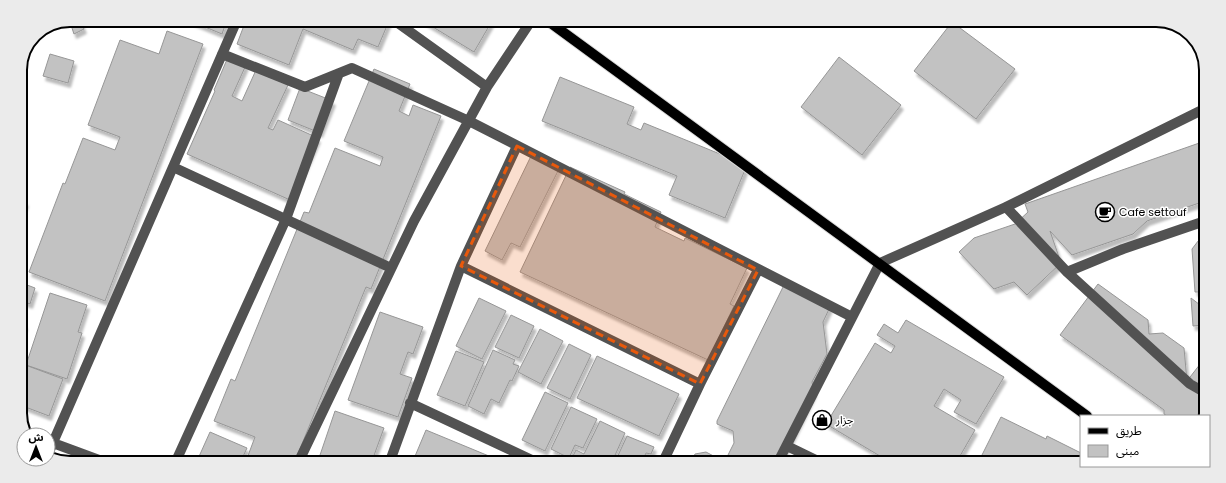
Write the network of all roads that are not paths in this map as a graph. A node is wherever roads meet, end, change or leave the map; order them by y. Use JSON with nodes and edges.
{"nodes":[{"id":1,"x":234,"y":27,"type":"edge"},
{"id":2,"x":403,"y":27,"type":"edge"},
{"id":3,"x":527,"y":27,"type":"edge"},
{"id":4,"x":556,"y":27,"type":"edge"},
{"id":5,"x":222,"y":54,"type":"junction"},
{"id":6,"x":340,"y":73,"type":"junction"},
{"id":7,"x":487,"y":87,"type":"junction"},
{"id":8,"x":1199,"y":111,"type":"edge"},
{"id":9,"x":469,"y":121,"type":"junction"},
{"id":10,"x":517,"y":146,"type":"junction"},
{"id":11,"x":172,"y":167,"type":"junction"},
{"id":12,"x":1006,"y":207,"type":"junction"},
{"id":13,"x":286,"y":219,"type":"junction"},
{"id":14,"x":1199,"y":223,"type":"edge"},
{"id":15,"x":880,"y":263,"type":"junction"},
{"id":16,"x":461,"y":266,"type":"junction"},
{"id":17,"x":391,"y":268,"type":"junction"},
{"id":18,"x":758,"y":270,"type":"junction"},
{"id":19,"x":1067,"y":272,"type":"junction"},
{"id":20,"x":852,"y":317,"type":"junction"},
{"id":21,"x":700,"y":384,"type":"junction"},
{"id":22,"x":1199,"y":389,"type":"edge"},
{"id":23,"x":410,"y":403,"type":"junction"},
{"id":24,"x":1086,"y":415,"type":"edge"},
{"id":25,"x":56,"y":436,"type":"edge"},
{"id":26,"x":56,"y":444,"type":"edge"},
{"id":27,"x":787,"y":446,"type":"junction"},
{"id":28,"x":88,"y":456,"type":"edge"},
{"id":29,"x":178,"y":456,"type":"edge"},
{"id":30,"x":301,"y":456,"type":"edge"},
{"id":31,"x":392,"y":456,"type":"edge"},
{"id":32,"x":521,"y":456,"type":"edge"},
{"id":33,"x":666,"y":456,"type":"edge"},
{"id":34,"x":781,"y":456,"type":"edge"},
{"id":35,"x":808,"y":456,"type":"edge"}],
"edges":[{"from":1,"to":5,"type":"street"},
{"from":2,"to":7,"type":"street"},
{"from":3,"to":7,"type":"street"},
{"from":4,"to":15,"type":"main road"},
{"from":5,"to":6,"type":"street"},
{"from":5,"to":11,"type":"street"},
{"from":6,"to":9,"type":"street"},
{"from":6,"to":13,"type":"street"},
{"from":7,"to":9,"type":"street"},
{"from":8,"to":12,"type":"street"},
{"from":9,"to":10,"type":"street"},
{"from":9,"to":17,"type":"street"},
{"from":10,"to":16,"type":"street"},
{"from":10,"to":18,"type":"street"},
{"from":11,"to":13,"type":"street"},
{"from":11,"to":25,"type":"street"},
{"from":12,"to":15,"type":"street"},
{"from":12,"to":19,"type":"street"},
{"from":13,"to":17,"type":"street"},
{"from":13,"to":29,"type":"street"},
{"from":14,"to":19,"type":"street"},
{"from":15,"to":20,"type":"street"},
{"from":15,"to":24,"type":"main road"},
{"from":16,"to":21,"type":"street"},
{"from":16,"to":23,"type":"street"},
{"from":17,"to":30,"type":"street"},
{"from":18,"to":20,"type":"street"},
{"from":18,"to":21,"type":"street"},
{"from":19,"to":22,"type":"street"},
{"from":20,"to":27,"type":"street"},
{"from":21,"to":33,"type":"street"},
{"from":23,"to":31,"type":"street"},
{"from":23,"to":32,"type":"street"},
{"from":26,"to":28,"type":"street"},
{"from":27,"to":34,"type":"street"},
{"from":27,"to":35,"type":"street"}]}
